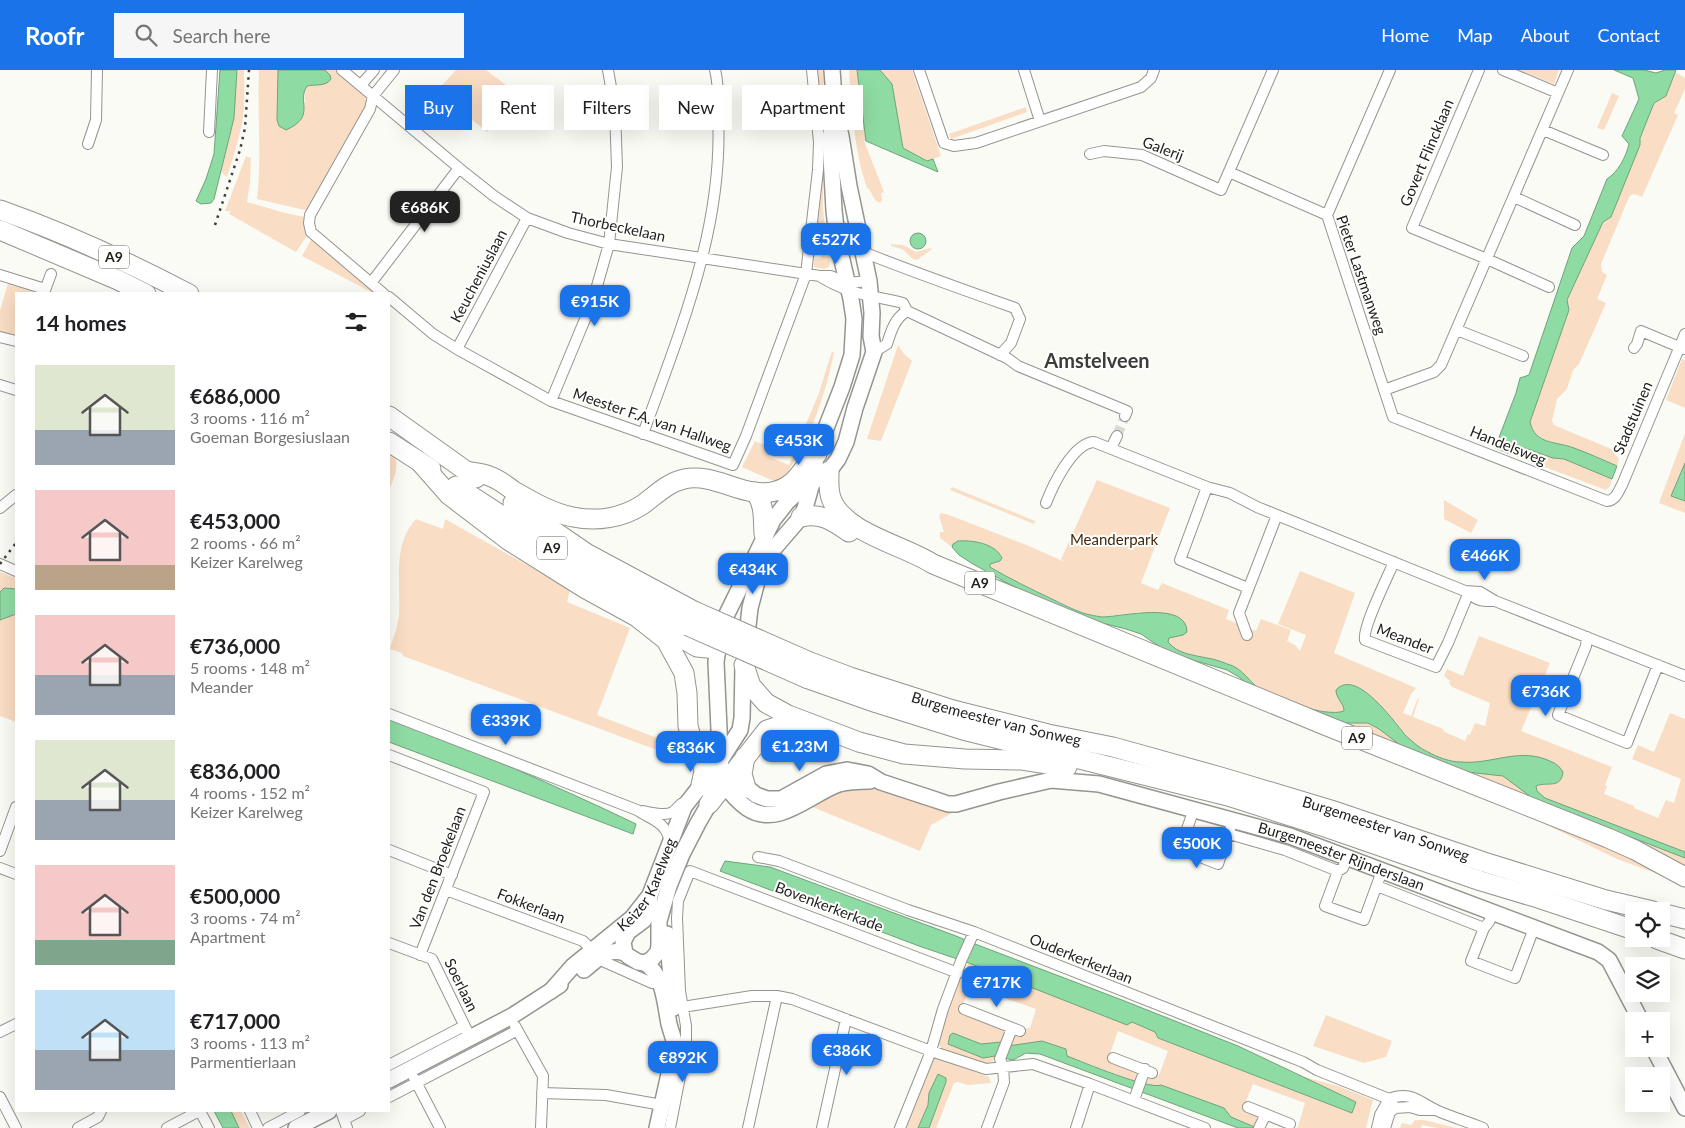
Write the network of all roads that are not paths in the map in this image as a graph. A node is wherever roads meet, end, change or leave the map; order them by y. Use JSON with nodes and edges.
{"nodes":[{"id":1,"x":97,"y":70,"type":"edge"},
{"id":2,"x":212,"y":70,"type":"edge"},
{"id":3,"x":342,"y":70,"type":"edge"},
{"id":4,"x":374,"y":70,"type":"edge"},
{"id":5,"x":608,"y":70,"type":"edge"},
{"id":6,"x":715,"y":70,"type":"edge"},
{"id":7,"x":812,"y":70,"type":"edge"},
{"id":8,"x":832,"y":70,"type":"edge"},
{"id":9,"x":919,"y":70,"type":"edge"},
{"id":10,"x":1024,"y":70,"type":"edge"},
{"id":11,"x":1154,"y":70,"type":"edge"},
{"id":12,"x":1272,"y":70,"type":"edge"},
{"id":13,"x":1390,"y":70,"type":"edge"},
{"id":14,"x":1478,"y":70,"type":"edge"},
{"id":15,"x":1503,"y":70,"type":"edge"},
{"id":16,"x":1568,"y":70,"type":"edge"},
{"id":17,"x":393,"y":72,"type":"edge"},
{"id":18,"x":362,"y":85,"type":"junction"},
{"id":19,"x":833,"y":85,"type":"edge"},
{"id":20,"x":1558,"y":93,"type":"junction"},
{"id":21,"x":373,"y":96,"type":"junction"},
{"id":22,"x":1040,"y":121,"type":"junction"},
{"id":23,"x":831,"y":130,"type":"edge"},
{"id":24,"x":840,"y":130,"type":"edge"},
{"id":25,"x":1543,"y":130,"type":"junction"},
{"id":26,"x":209,"y":132,"type":"dead end"},
{"id":27,"x":88,"y":144,"type":"dead end"},
{"id":28,"x":1090,"y":154,"type":"dead end"},
{"id":29,"x":1603,"y":156,"type":"dead end"},
{"id":30,"x":459,"y":168,"type":"junction"},
{"id":31,"x":1229,"y":172,"type":"junction"},
{"id":32,"x":1514,"y":196,"type":"junction"},
{"id":33,"x":0,"y":210,"type":"edge"},
{"id":34,"x":1327,"y":215,"type":"junction"},
{"id":35,"x":527,"y":218,"type":"junction"},
{"id":36,"x":1576,"y":225,"type":"dead end"},
{"id":37,"x":0,"y":230,"type":"edge"},
{"id":38,"x":608,"y":244,"type":"junction"},
{"id":39,"x":863,"y":252,"type":"junction"},
{"id":40,"x":703,"y":258,"type":"junction"},
{"id":41,"x":1487,"y":259,"type":"junction"},
{"id":42,"x":51,"y":274,"type":"dead end"},
{"id":43,"x":806,"y":274,"type":"junction"},
{"id":44,"x":0,"y":276,"type":"edge"},
{"id":45,"x":869,"y":281,"type":"junction"},
{"id":46,"x":371,"y":283,"type":"junction"},
{"id":47,"x":848,"y":287,"type":"junction"},
{"id":48,"x":1549,"y":287,"type":"dead end"},
{"id":49,"x":44,"y":291,"type":"edge"},
{"id":50,"x":142,"y":292,"type":"edge"},
{"id":51,"x":185,"y":292,"type":"edge"},
{"id":52,"x":382,"y":292,"type":"edge"},
{"id":53,"x":390,"y":298,"type":"edge"},
{"id":54,"x":871,"y":298,"type":"junction"},
{"id":55,"x":905,"y":307,"type":"junction"},
{"id":56,"x":1457,"y":330,"type":"junction"},
{"id":57,"x":1685,"y":334,"type":"edge"},
{"id":58,"x":0,"y":337,"type":"edge"},
{"id":59,"x":15,"y":342,"type":"edge"},
{"id":60,"x":1634,"y":348,"type":"dead end"},
{"id":61,"x":1682,"y":348,"type":"edge"},
{"id":62,"x":457,"y":349,"type":"junction"},
{"id":63,"x":874,"y":352,"type":"junction"},
{"id":64,"x":1003,"y":356,"type":"junction"},
{"id":65,"x":1523,"y":356,"type":"dead end"},
{"id":66,"x":0,"y":385,"type":"edge"},
{"id":67,"x":15,"y":390,"type":"edge"},
{"id":68,"x":1384,"y":390,"type":"junction"},
{"id":69,"x":551,"y":400,"type":"junction"},
{"id":70,"x":1125,"y":416,"type":"dead end"},
{"id":71,"x":390,"y":417,"type":"edge"},
{"id":72,"x":1393,"y":417,"type":"joint"},
{"id":73,"x":643,"y":434,"type":"junction"},
{"id":74,"x":1117,"y":436,"type":"tunnel mouth"},
{"id":75,"x":390,"y":443,"type":"edge"},
{"id":76,"x":1111,"y":448,"type":"junction"},
{"id":77,"x":817,"y":454,"type":"junction"},
{"id":78,"x":420,"y":462,"type":"junction"},
{"id":79,"x":466,"y":471,"type":"junction"},
{"id":80,"x":829,"y":471,"type":"junction"},
{"id":81,"x":812,"y":483,"type":"junction"},
{"id":82,"x":1207,"y":487,"type":"junction"},
{"id":83,"x":755,"y":492,"type":"junction"},
{"id":84,"x":15,"y":495,"type":"edge"},
{"id":85,"x":1612,"y":500,"type":"joint"},
{"id":86,"x":1046,"y":503,"type":"dead end"},
{"id":87,"x":0,"y":508,"type":"edge"},
{"id":88,"x":1277,"y":515,"type":"junction"},
{"id":89,"x":801,"y":517,"type":"junction"},
{"id":90,"x":764,"y":534,"type":"junction"},
{"id":91,"x":1394,"y":562,"type":"junction"},
{"id":92,"x":0,"y":564,"type":"edge"},
{"id":93,"x":933,"y":564,"type":"junction"},
{"id":94,"x":15,"y":571,"type":"edge"},
{"id":95,"x":1248,"y":588,"type":"junction"},
{"id":96,"x":1469,"y":592,"type":"junction"},
{"id":97,"x":637,"y":618,"type":"junction"},
{"id":98,"x":691,"y":619,"type":"junction"},
{"id":99,"x":1247,"y":636,"type":"dead end"},
{"id":100,"x":1587,"y":637,"type":"junction"},
{"id":101,"x":717,"y":649,"type":"junction"},
{"id":102,"x":744,"y":665,"type":"junction"},
{"id":103,"x":1658,"y":665,"type":"junction"},
{"id":104,"x":808,"y":670,"type":"junction"},
{"id":105,"x":1685,"y":676,"type":"edge"},
{"id":106,"x":390,"y":714,"type":"edge"},
{"id":107,"x":809,"y":724,"type":"junction"},
{"id":108,"x":390,"y":755,"type":"edge"},
{"id":109,"x":723,"y":779,"type":"junction"},
{"id":110,"x":1166,"y":779,"type":"junction"},
{"id":111,"x":688,"y":800,"type":"junction"},
{"id":112,"x":709,"y":804,"type":"joint"},
{"id":113,"x":15,"y":809,"type":"edge"},
{"id":114,"x":1194,"y":809,"type":"junction"},
{"id":115,"x":637,"y":810,"type":"junction"},
{"id":116,"x":1234,"y":820,"type":"junction"},
{"id":117,"x":4,"y":826,"type":"edge"},
{"id":118,"x":1228,"y":834,"type":"junction"},
{"id":119,"x":1288,"y":843,"type":"junction"},
{"id":120,"x":670,"y":844,"type":"junction"},
{"id":121,"x":390,"y":850,"type":"edge"},
{"id":122,"x":0,"y":851,"type":"edge"},
{"id":123,"x":758,"y":857,"type":"dead end"},
{"id":124,"x":1347,"y":857,"type":"junction"},
{"id":125,"x":0,"y":868,"type":"edge"},
{"id":126,"x":1338,"y":871,"type":"junction"},
{"id":127,"x":1382,"y":871,"type":"junction"},
{"id":128,"x":15,"y":874,"type":"edge"},
{"id":129,"x":452,"y":875,"type":"junction"},
{"id":130,"x":1685,"y":877,"type":"edge"},
{"id":131,"x":1377,"y":886,"type":"junction"},
{"id":132,"x":446,"y":890,"type":"junction"},
{"id":133,"x":1437,"y":891,"type":"junction"},
{"id":134,"x":650,"y":896,"type":"junction"},
{"id":135,"x":1625,"y":904,"type":"edge"},
{"id":136,"x":1431,"y":907,"type":"junction"},
{"id":137,"x":663,"y":908,"type":"junction"},
{"id":138,"x":1492,"y":912,"type":"junction"},
{"id":139,"x":1670,"y":915,"type":"edge"},
{"id":140,"x":1685,"y":919,"type":"edge"},
{"id":141,"x":1625,"y":927,"type":"edge"},
{"id":142,"x":1484,"y":928,"type":"junction"},
{"id":143,"x":1534,"y":928,"type":"junction"},
{"id":144,"x":972,"y":936,"type":"junction"},
{"id":145,"x":390,"y":943,"type":"edge"},
{"id":146,"x":1670,"y":944,"type":"edge"},
{"id":147,"x":1685,"y":949,"type":"edge"},
{"id":148,"x":626,"y":953,"type":"junction"},
{"id":149,"x":420,"y":955,"type":"junction"},
{"id":150,"x":595,"y":955,"type":"junction"},
{"id":151,"x":645,"y":963,"type":"junction"},
{"id":152,"x":958,"y":973,"type":"junction"},
{"id":153,"x":670,"y":975,"type":"junction"},
{"id":154,"x":777,"y":996,"type":"junction"},
{"id":155,"x":675,"y":1008,"type":"junction"},
{"id":156,"x":964,"y":1008,"type":"dead end"},
{"id":157,"x":1636,"y":1012,"type":"edge"},
{"id":158,"x":512,"y":1016,"type":"junction"},
{"id":159,"x":846,"y":1019,"type":"junction"},
{"id":160,"x":15,"y":1024,"type":"edge"},
{"id":161,"x":516,"y":1031,"type":"junction"},
{"id":162,"x":0,"y":1032,"type":"edge"},
{"id":163,"x":467,"y":1032,"type":"junction"},
{"id":164,"x":931,"y":1051,"type":"junction"},
{"id":165,"x":390,"y":1055,"type":"edge"},
{"id":166,"x":1658,"y":1057,"type":"edge"},
{"id":167,"x":1113,"y":1058,"type":"dead end"},
{"id":168,"x":1002,"y":1063,"type":"junction"},
{"id":169,"x":400,"y":1072,"type":"edge"},
{"id":170,"x":1090,"y":1084,"type":"junction"},
{"id":171,"x":542,"y":1093,"type":"junction"},
{"id":172,"x":390,"y":1095,"type":"edge"},
{"id":173,"x":0,"y":1096,"type":"edge"},
{"id":174,"x":1135,"y":1098,"type":"junction"},
{"id":175,"x":1392,"y":1103,"type":"junction"},
{"id":176,"x":662,"y":1105,"type":"junction"},
{"id":177,"x":1248,"y":1106,"type":"dead end"},
{"id":178,"x":1685,"y":1108,"type":"edge"},
{"id":179,"x":100,"y":1112,"type":"edge"},
{"id":180,"x":198,"y":1112,"type":"edge"},
{"id":181,"x":201,"y":1112,"type":"edge"},
{"id":182,"x":250,"y":1112,"type":"edge"},
{"id":183,"x":298,"y":1112,"type":"edge"},
{"id":184,"x":327,"y":1112,"type":"edge"},
{"id":185,"x":358,"y":1112,"type":"edge"},
{"id":186,"x":1266,"y":1114,"type":"junction"},
{"id":187,"x":1176,"y":1117,"type":"junction"},
{"id":188,"x":345,"y":1119,"type":"edge"},
{"id":189,"x":1290,"y":1124,"type":"dead end"},
{"id":190,"x":1260,"y":1127,"type":"edge"},
{"id":191,"x":16,"y":1128,"type":"edge"},
{"id":192,"x":78,"y":1128,"type":"edge"},
{"id":193,"x":167,"y":1128,"type":"edge"},
{"id":194,"x":209,"y":1128,"type":"edge"},
{"id":195,"x":258,"y":1128,"type":"edge"},
{"id":196,"x":268,"y":1128,"type":"edge"},
{"id":197,"x":296,"y":1128,"type":"edge"},
{"id":198,"x":440,"y":1128,"type":"edge"},
{"id":199,"x":541,"y":1128,"type":"edge"},
{"id":200,"x":657,"y":1128,"type":"edge"},
{"id":201,"x":670,"y":1128,"type":"edge"},
{"id":202,"x":748,"y":1128,"type":"edge"},
{"id":203,"x":822,"y":1128,"type":"edge"},
{"id":204,"x":900,"y":1128,"type":"edge"},
{"id":205,"x":987,"y":1128,"type":"edge"},
{"id":206,"x":1076,"y":1128,"type":"edge"},
{"id":207,"x":1172,"y":1128,"type":"edge"},
{"id":208,"x":1206,"y":1128,"type":"edge"},
{"id":209,"x":1377,"y":1128,"type":"edge"},
{"id":210,"x":1385,"y":1128,"type":"edge"},
{"id":211,"x":1483,"y":1128,"type":"edge"}],
"edges":[{"from":1,"to":27,"type":"street"},
{"from":2,"to":26,"type":"street"},
{"from":3,"to":18,"type":"street","name":"Thorbeckelaan"},
{"from":4,"to":18,"type":"street"},
{"from":5,"to":38,"type":"street"},
{"from":6,"to":40,"type":"street"},
{"from":7,"to":43,"type":"street"},
{"from":8,"to":19,"type":"main road"},
{"from":9,"to":22,"type":"street"},
{"from":10,"to":22,"type":"street"},
{"from":11,"to":22,"type":"street"},
{"from":12,"to":31,"type":"street"},
{"from":13,"to":34,"type":"street"},
{"from":14,"to":41,"type":"street","name":"Govert Flincklaan"},
{"from":15,"to":20,"type":"street"},
{"from":16,"to":20,"type":"street"},
{"from":17,"to":21,"type":"street"},
{"from":18,"to":21,"type":"street","name":"Thorbeckelaan"},
{"from":20,"to":25,"type":"street"},
{"from":21,"to":30,"type":"street","name":"Thorbeckelaan"},
{"from":21,"to":46,"type":"street"},
{"from":23,"to":47,"type":"main road"},
{"from":24,"to":39,"type":"main road"},
{"from":25,"to":29,"type":"street"},
{"from":25,"to":32,"type":"street"},
{"from":28,"to":31,"type":"street","name":"Galerij"},
{"from":30,"to":35,"type":"street","name":"Thorbeckelaan"},
{"from":30,"to":46,"type":"street"},
{"from":31,"to":34,"type":"street","name":"Pieter Lastmanweg"},
{"from":32,"to":36,"type":"street"},
{"from":32,"to":41,"type":"street"},
{"from":33,"to":51,"type":"highway","number":"A9"},
{"from":34,"to":68,"type":"street","name":"Pieter Lastmanweg"},
{"from":35,"to":38,"type":"street","name":"Thorbeckelaan"},
{"from":35,"to":62,"type":"street","name":"Keucheniuslaan"},
{"from":37,"to":50,"type":"highway","number":"A9"},
{"from":38,"to":40,"type":"street","name":"Thorbeckelaan"},
{"from":38,"to":69,"type":"street"},
{"from":39,"to":45,"type":"main road"},
{"from":39,"to":64,"type":"street"},
{"from":40,"to":43,"type":"street","name":"Thorbeckelaan"},
{"from":40,"to":73,"type":"street"},
{"from":41,"to":48,"type":"street"},
{"from":41,"to":56,"type":"street"},
{"from":42,"to":49,"type":"street"},
{"from":43,"to":47,"type":"street","name":"Thorbeckelaan"},
{"from":43,"to":73,"type":"street","name":"Meester F.A. van Hallweg"},
{"from":44,"to":49,"type":"street"},
{"from":45,"to":47,"type":"street"},
{"from":45,"to":54,"type":"main road"},
{"from":46,"to":52,"type":"street"},
{"from":47,"to":54,"type":"street","name":"Thorbeckelaan"},
{"from":47,"to":77,"type":"main road"},
{"from":53,"to":62,"type":"street","name":"Meester F.A. van Hallweg"},
{"from":54,"to":55,"type":"street","name":"Thorbeckelaan"},
{"from":54,"to":63,"type":"main road"},
{"from":55,"to":63,"type":"street"},
{"from":55,"to":64,"type":"street","name":"Thorbeckelaan"},
{"from":56,"to":65,"type":"street"},
{"from":56,"to":68,"type":"street"},
{"from":57,"to":61,"type":"street","name":"Stadstuinen"},
{"from":58,"to":59,"type":"street"},
{"from":60,"to":61,"type":"street"},
{"from":61,"to":85,"type":"street","name":"Stadstuinen"},
{"from":62,"to":69,"type":"street","name":"Meester F.A. van Hallweg"},
{"from":63,"to":80,"type":"main road"},
{"from":64,"to":70,"type":"street","name":"Thorbeckelaan"},
{"from":66,"to":67,"type":"street"},
{"from":68,"to":72,"type":"street","name":"Pieter Lastmanweg"},
{"from":69,"to":73,"type":"street","name":"Meester F.A. van Hallweg"},
{"from":71,"to":79,"type":"highway","name":"Burgemeester van Sonweg","number":"A9"},
{"from":72,"to":85,"type":"street","name":"Handelsweg"},
{"from":74,"to":76,"type":"street"},
{"from":75,"to":78,"type":"highway","name":"Burgemeester van Sonweg","number":"A9"},
{"from":76,"to":82,"type":"street"},
{"from":76,"to":86,"type":"street"},
{"from":77,"to":81,"type":"main road"},
{"from":77,"to":83,"type":"highway","number":"A9"},
{"from":78,"to":97,"type":"highway","number":"A9"},
{"from":78,"to":98,"type":"highway","name":"Burgemeester van Sonweg","number":"A9"},
{"from":79,"to":83,"type":"highway","number":"A9"},
{"from":79,"to":98,"type":"highway","name":"Burgemeester van Sonweg","number":"A9"},
{"from":80,"to":81,"type":"main road"},
{"from":80,"to":93,"type":"highway","number":"A9"},
{"from":81,"to":89,"type":"main road"},
{"from":81,"to":90,"type":"main road"},
{"from":82,"to":88,"type":"street"},
{"from":82,"to":95,"type":"street"},
{"from":83,"to":90,"type":"highway"},
{"from":84,"to":87,"type":"street"},
{"from":88,"to":91,"type":"street"},
{"from":88,"to":95,"type":"street"},
{"from":89,"to":93,"type":"highway","number":"A9"},
{"from":89,"to":102,"type":"main road"},
{"from":90,"to":101,"type":"main road"},
{"from":91,"to":96,"type":"street"},
{"from":91,"to":96,"type":"street","name":"Meander"},
{"from":92,"to":94,"type":"street"},
{"from":93,"to":130,"type":"highway","number":"A9"},
{"from":95,"to":99,"type":"street"},
{"from":96,"to":100,"type":"street"},
{"from":97,"to":101,"type":"highway","number":"A9"},
{"from":97,"to":109,"type":"highway","number":"A9"},
{"from":98,"to":104,"type":"highway","name":"Burgemeester van Sonweg","number":"A9","bridge":true},
{"from":100,"to":103,"type":"street"},
{"from":100,"to":103,"type":"street"},
{"from":101,"to":109,"type":"main road"},
{"from":102,"to":107,"type":"highway","number":"A9"},
{"from":102,"to":109,"type":"main road"},
{"from":103,"to":105,"type":"street"},
{"from":104,"to":110,"type":"highway","name":"Burgemeester van Sonweg","number":"A9"},
{"from":104,"to":135,"type":"highway","name":"Burgemeester van Sonweg","number":"A9"},
{"from":106,"to":115,"type":"street"},
{"from":107,"to":109,"type":"highway","number":"A9"},
{"from":107,"to":110,"type":"highway","number":"A9"},
{"from":108,"to":129,"type":"street","name":"Van den Broekelaan"},
{"from":109,"to":111,"type":"main road","name":"Keizer Karelweg"},
{"from":109,"to":112,"type":"highway"},
{"from":109,"to":114,"type":"main road","name":"Burgemeester Rijnderslaan"},
{"from":110,"to":141,"type":"highway","name":"Burgemeester van Sonweg","number":"A9"},
{"from":111,"to":115,"type":"street"},
{"from":111,"to":120,"type":"main road","name":"Keizer Karelweg"},
{"from":112,"to":137,"type":"main road","name":"Keizer Karelweg"},
{"from":113,"to":117,"type":"street"},
{"from":114,"to":116,"type":"main road","name":"Burgemeester Rijnderslaan"},
{"from":114,"to":118,"type":"street"},
{"from":115,"to":120,"type":"street"},
{"from":116,"to":118,"type":"street"},
{"from":116,"to":119,"type":"main road","name":"Burgemeester Rijnderslaan"},
{"from":117,"to":122,"type":"street"},
{"from":118,"to":119,"type":"street"},
{"from":119,"to":124,"type":"main road","name":"Burgemeester Rijnderslaan"},
{"from":119,"to":126,"type":"street"},
{"from":120,"to":134,"type":"main road","name":"Keizer Karelweg"},
{"from":121,"to":129,"type":"street"},
{"from":123,"to":144,"type":"street","name":"Ouderkerkerlaan"},
{"from":124,"to":126,"type":"street"},
{"from":124,"to":127,"type":"main road","name":"Burgemeester Rijnderslaan"},
{"from":125,"to":128,"type":"street"},
{"from":126,"to":131,"type":"street"},
{"from":127,"to":131,"type":"street"},
{"from":127,"to":133,"type":"main road","name":"Burgemeester Rijnderslaan"},
{"from":129,"to":132,"type":"street","name":"Van den Broekelaan"},
{"from":131,"to":136,"type":"street"},
{"from":132,"to":149,"type":"street","name":"Van den Broekelaan"},
{"from":132,"to":150,"type":"street","name":"Fokkerlaan"},
{"from":133,"to":136,"type":"street"},
{"from":133,"to":138,"type":"main road","name":"Burgemeester Rijnderslaan"},
{"from":134,"to":148,"type":"main road"},
{"from":134,"to":150,"type":"main road","name":"Keizer Karelweg"},
{"from":136,"to":142,"type":"street"},
{"from":137,"to":151,"type":"main road","name":"Keizer Karelweg"},
{"from":137,"to":153,"type":"main road"},
{"from":138,"to":142,"type":"street"},
{"from":138,"to":143,"type":"main road","name":"Burgemeester Rijnderslaan"},
{"from":139,"to":140,"type":"highway"},
{"from":142,"to":143,"type":"street"},
{"from":143,"to":157,"type":"main road","name":"Burgemeester Rijnderslaan"},
{"from":144,"to":152,"type":"street"},
{"from":144,"to":175,"type":"street","name":"Ouderkerkerlaan"},
{"from":145,"to":149,"type":"street","name":"Soerlaan"},
{"from":146,"to":147,"type":"highway"},
{"from":148,"to":150,"type":"main road","name":"Keizer Karelweg"},
{"from":148,"to":151,"type":"main road"},
{"from":149,"to":163,"type":"street","name":"Soerlaan"},
{"from":150,"to":153,"type":"street","name":"Fokkerlaan"},
{"from":150,"to":158,"type":"main road","name":"Keizer Karelweg"},
{"from":151,"to":153,"type":"main road"},
{"from":152,"to":153,"type":"street","name":"Bovenkerkerkade"},
{"from":152,"to":164,"type":"street"},
{"from":153,"to":155,"type":"main road"},
{"from":154,"to":155,"type":"street"},
{"from":154,"to":159,"type":"street"},
{"from":154,"to":202,"type":"street"},
{"from":155,"to":176,"type":"main road"},
{"from":155,"to":201,"type":"street"},
{"from":156,"to":168,"type":"street"},
{"from":158,"to":161,"type":"street"},
{"from":158,"to":163,"type":"main road","name":"Keizer Karelweg"},
{"from":159,"to":164,"type":"street"},
{"from":159,"to":203,"type":"street"},
{"from":160,"to":162,"type":"street"},
{"from":161,"to":169,"type":"street","name":"Keizer Karelweg"},
{"from":161,"to":171,"type":"street"},
{"from":163,"to":169,"type":"main road","name":"Keizer Karelweg"},
{"from":164,"to":168,"type":"street"},
{"from":164,"to":204,"type":"street"},
{"from":165,"to":169,"type":"street"},
{"from":166,"to":178,"type":"main road"},
{"from":167,"to":174,"type":"street"},
{"from":168,"to":170,"type":"street"},
{"from":168,"to":205,"type":"street"},
{"from":169,"to":172,"type":"street","name":"Keizer Karelweg"},
{"from":169,"to":198,"type":"street"},
{"from":170,"to":174,"type":"street"},
{"from":170,"to":206,"type":"street"},
{"from":171,"to":176,"type":"street"},
{"from":171,"to":199,"type":"street"},
{"from":173,"to":191,"type":"street"},
{"from":174,"to":187,"type":"street"},
{"from":175,"to":209,"type":"street"},
{"from":175,"to":210,"type":"street"},
{"from":175,"to":211,"type":"street","name":"Ouderkerkerlaan"},
{"from":176,"to":200,"type":"main road"},
{"from":177,"to":186,"type":"street"},
{"from":179,"to":192,"type":"street"},
{"from":180,"to":193,"type":"street"},
{"from":181,"to":194,"type":"street"},
{"from":182,"to":195,"type":"street"},
{"from":183,"to":196,"type":"street"},
{"from":184,"to":197,"type":"main road"},
{"from":185,"to":188,"type":"street"},
{"from":186,"to":189,"type":"street"},
{"from":186,"to":190,"type":"street"},
{"from":187,"to":207,"type":"street"},
{"from":187,"to":208,"type":"street"}]}
